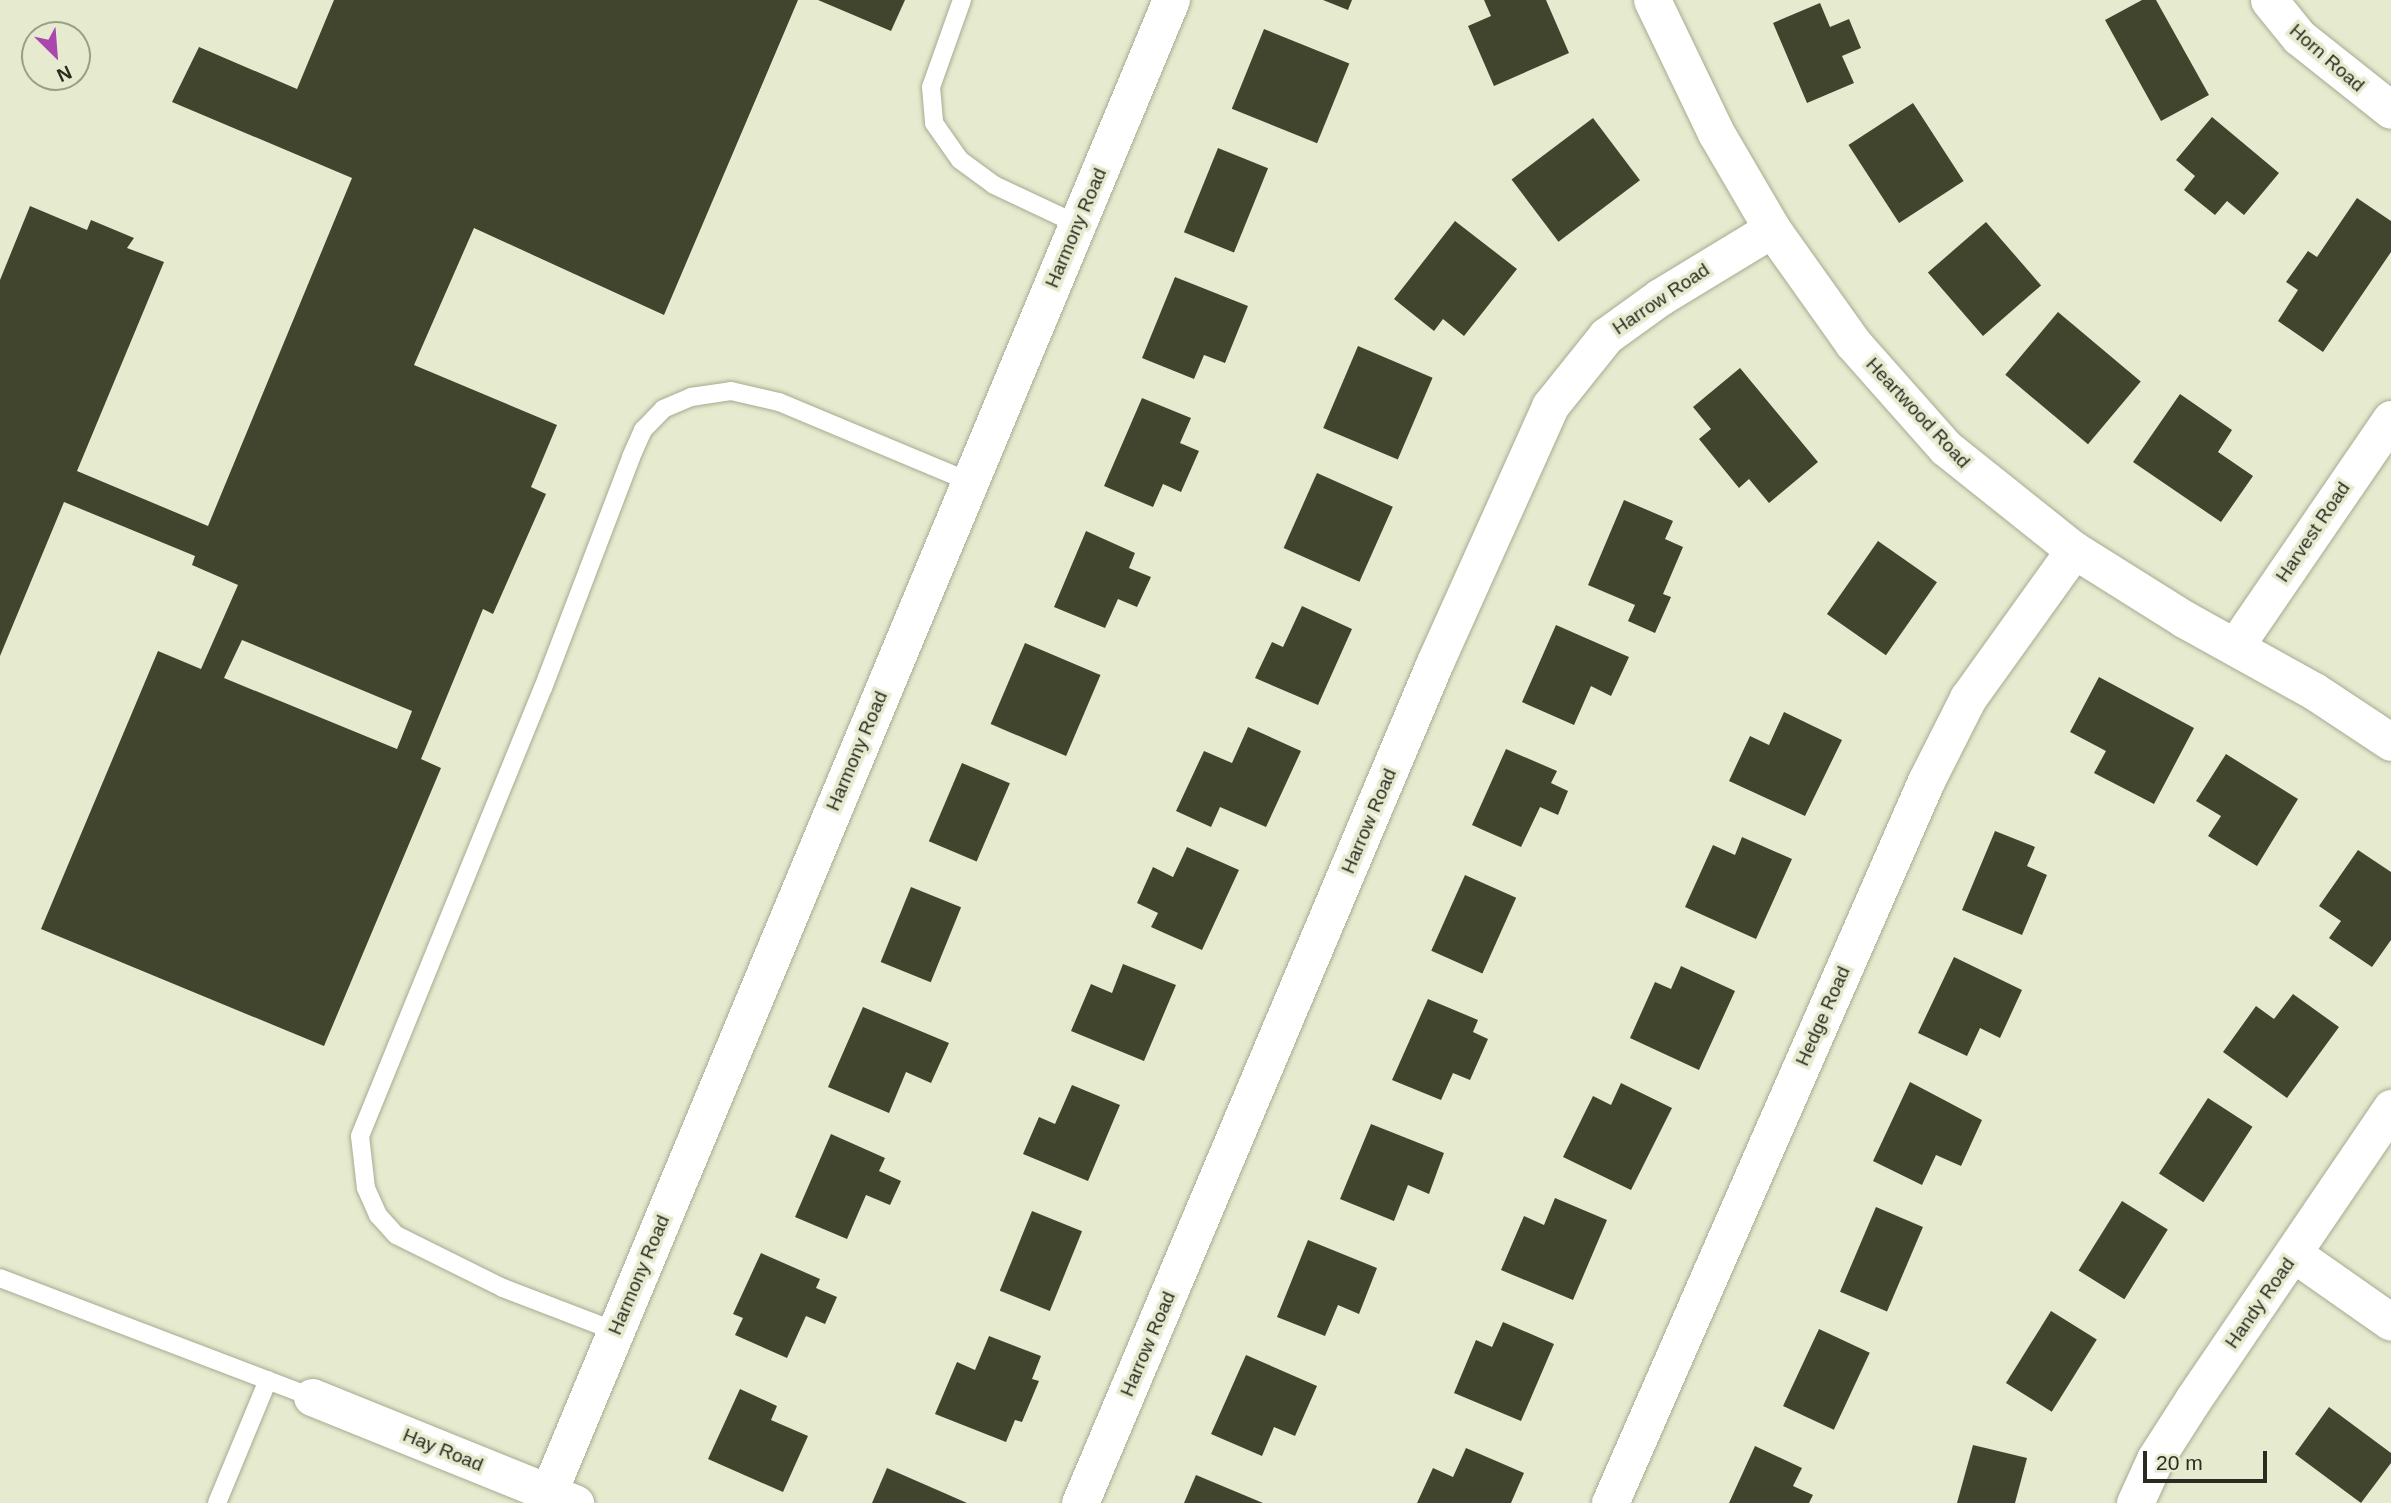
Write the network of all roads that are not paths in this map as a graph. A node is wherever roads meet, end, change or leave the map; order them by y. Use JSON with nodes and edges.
{"nodes":[{"id":1,"x":962,"y":0,"type":"edge"},
{"id":2,"x":1171,"y":0,"type":"edge"},
{"id":3,"x":1652,"y":0,"type":"edge"},
{"id":4,"x":2269,"y":0,"type":"edge"},
{"id":5,"x":2391,"y":110,"type":"edge"},
{"id":6,"x":1077,"y":224,"type":"junction"},
{"id":7,"x":1772,"y":229,"type":"junction"},
{"id":8,"x":2391,"y":419,"type":"edge"},
{"id":9,"x":970,"y":482,"type":"junction"},
{"id":10,"x":2074,"y":550,"type":"junction"},
{"id":11,"x":2236,"y":645,"type":"junction"},
{"id":12,"x":2391,"y":742,"type":"edge"},
{"id":13,"x":2391,"y":1108,"type":"edge"},
{"id":14,"x":2294,"y":1254,"type":"junction"},
{"id":15,"x":0,"y":1278,"type":"edge"},
{"id":16,"x":2391,"y":1322,"type":"edge"},
{"id":17,"x":615,"y":1331,"type":"junction"},
{"id":18,"x":268,"y":1380,"type":"junction"},
{"id":19,"x":312,"y":1397,"type":"joint"},
{"id":20,"x":556,"y":1499,"type":"edge"},
{"id":21,"x":217,"y":1503,"type":"edge"},
{"id":22,"x":1080,"y":1503,"type":"edge"},
{"id":23,"x":1610,"y":1503,"type":"edge"},
{"id":24,"x":2135,"y":1503,"type":"edge"}],
"edges":[{"from":1,"to":6,"type":"lane"},
{"from":2,"to":6,"type":"street","name":"Harmony Road"},
{"from":3,"to":7,"type":"street","name":"Heartwood Road"},
{"from":4,"to":5,"type":"street","name":"Horn Road"},
{"from":6,"to":9,"type":"street","name":"Harmony Road"},
{"from":7,"to":10,"type":"street","name":"Heartwood Road"},
{"from":7,"to":22,"type":"street","name":"Harrow Road"},
{"from":8,"to":11,"type":"street","name":"Harvest Road"},
{"from":9,"to":17,"type":"street","name":"Harmony Road"},
{"from":9,"to":17,"type":"lane"},
{"from":10,"to":11,"type":"street","name":"Heartwood Road"},
{"from":10,"to":23,"type":"street","name":"Hedge Road"},
{"from":11,"to":12,"type":"street","name":"Heartwood Road"},
{"from":13,"to":14,"type":"street","name":"Handy Road"},
{"from":14,"to":16,"type":"street"},
{"from":14,"to":24,"type":"street","name":"Handy Road"},
{"from":15,"to":18,"type":"lane"},
{"from":17,"to":20,"type":"street","name":"Harmony Road"},
{"from":18,"to":19,"type":"lane"},
{"from":18,"to":21,"type":"lane"},
{"from":19,"to":20,"type":"street","name":"Hay Road"}]}
